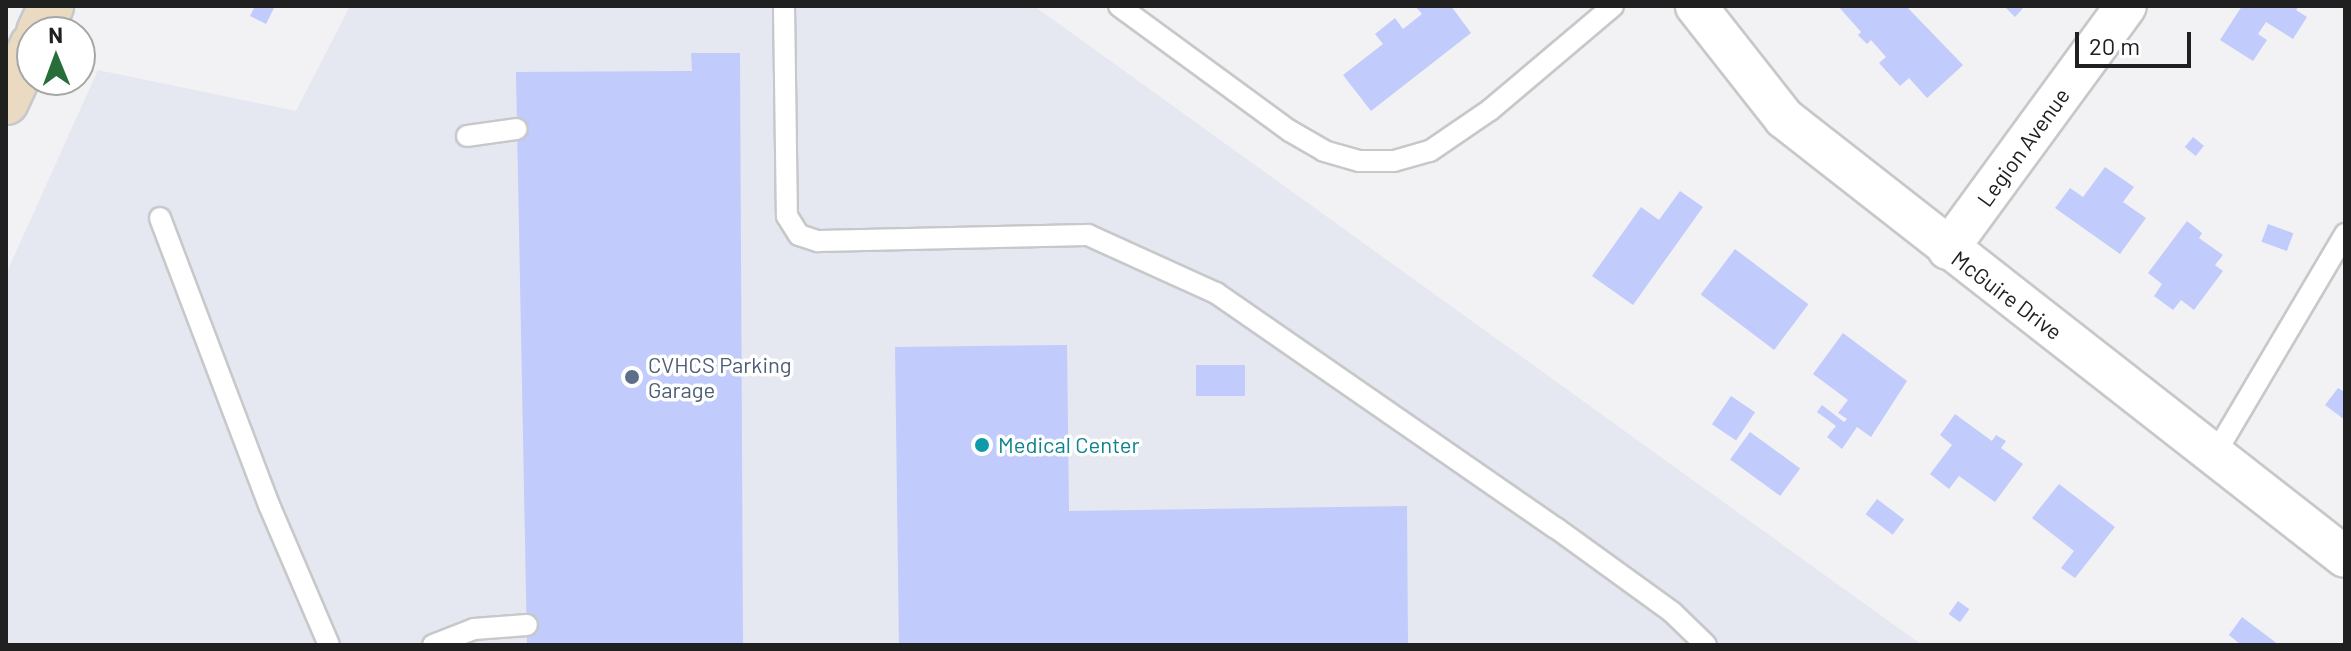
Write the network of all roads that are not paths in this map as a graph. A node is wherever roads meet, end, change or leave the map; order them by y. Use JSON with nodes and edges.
{"nodes":[{"id":1,"x":784,"y":6,"type":"edge"},
{"id":2,"x":1119,"y":6,"type":"edge"},
{"id":3,"x":1613,"y":6,"type":"edge"},
{"id":4,"x":1696,"y":6,"type":"edge"},
{"id":5,"x":2126,"y":6,"type":"edge"},
{"id":6,"x":16,"y":80,"type":"edge"},
{"id":7,"x":6,"y":102,"type":"edge"},
{"id":8,"x":517,"y":129,"type":"dead end"},
{"id":9,"x":467,"y":136,"type":"dead end"},
{"id":10,"x":160,"y":218,"type":"dead end"},
{"id":11,"x":2345,"y":234,"type":"edge"},
{"id":12,"x":1948,"y":249,"type":"junction"},
{"id":13,"x":2215,"y":454,"type":"junction"},
{"id":14,"x":2345,"y":557,"type":"edge"},
{"id":15,"x":527,"y":625,"type":"dead end"},
{"id":16,"x":329,"y":645,"type":"edge"},
{"id":17,"x":433,"y":645,"type":"edge"},
{"id":18,"x":1706,"y":645,"type":"edge"}],
"edges":[{"from":1,"to":18,"type":"lane"},
{"from":2,"to":3,"type":"lane"},
{"from":4,"to":12,"type":"street","name":"McGuire Drive"},
{"from":5,"to":12,"type":"street","name":"Legion Avenue"},
{"from":6,"to":7,"type":"main road"},
{"from":8,"to":9,"type":"lane"},
{"from":10,"to":16,"type":"lane"},
{"from":11,"to":13,"type":"lane"},
{"from":12,"to":13,"type":"street","name":"McGuire Drive"},
{"from":13,"to":14,"type":"street","name":"McGuire Drive"},
{"from":15,"to":17,"type":"lane"}]}
